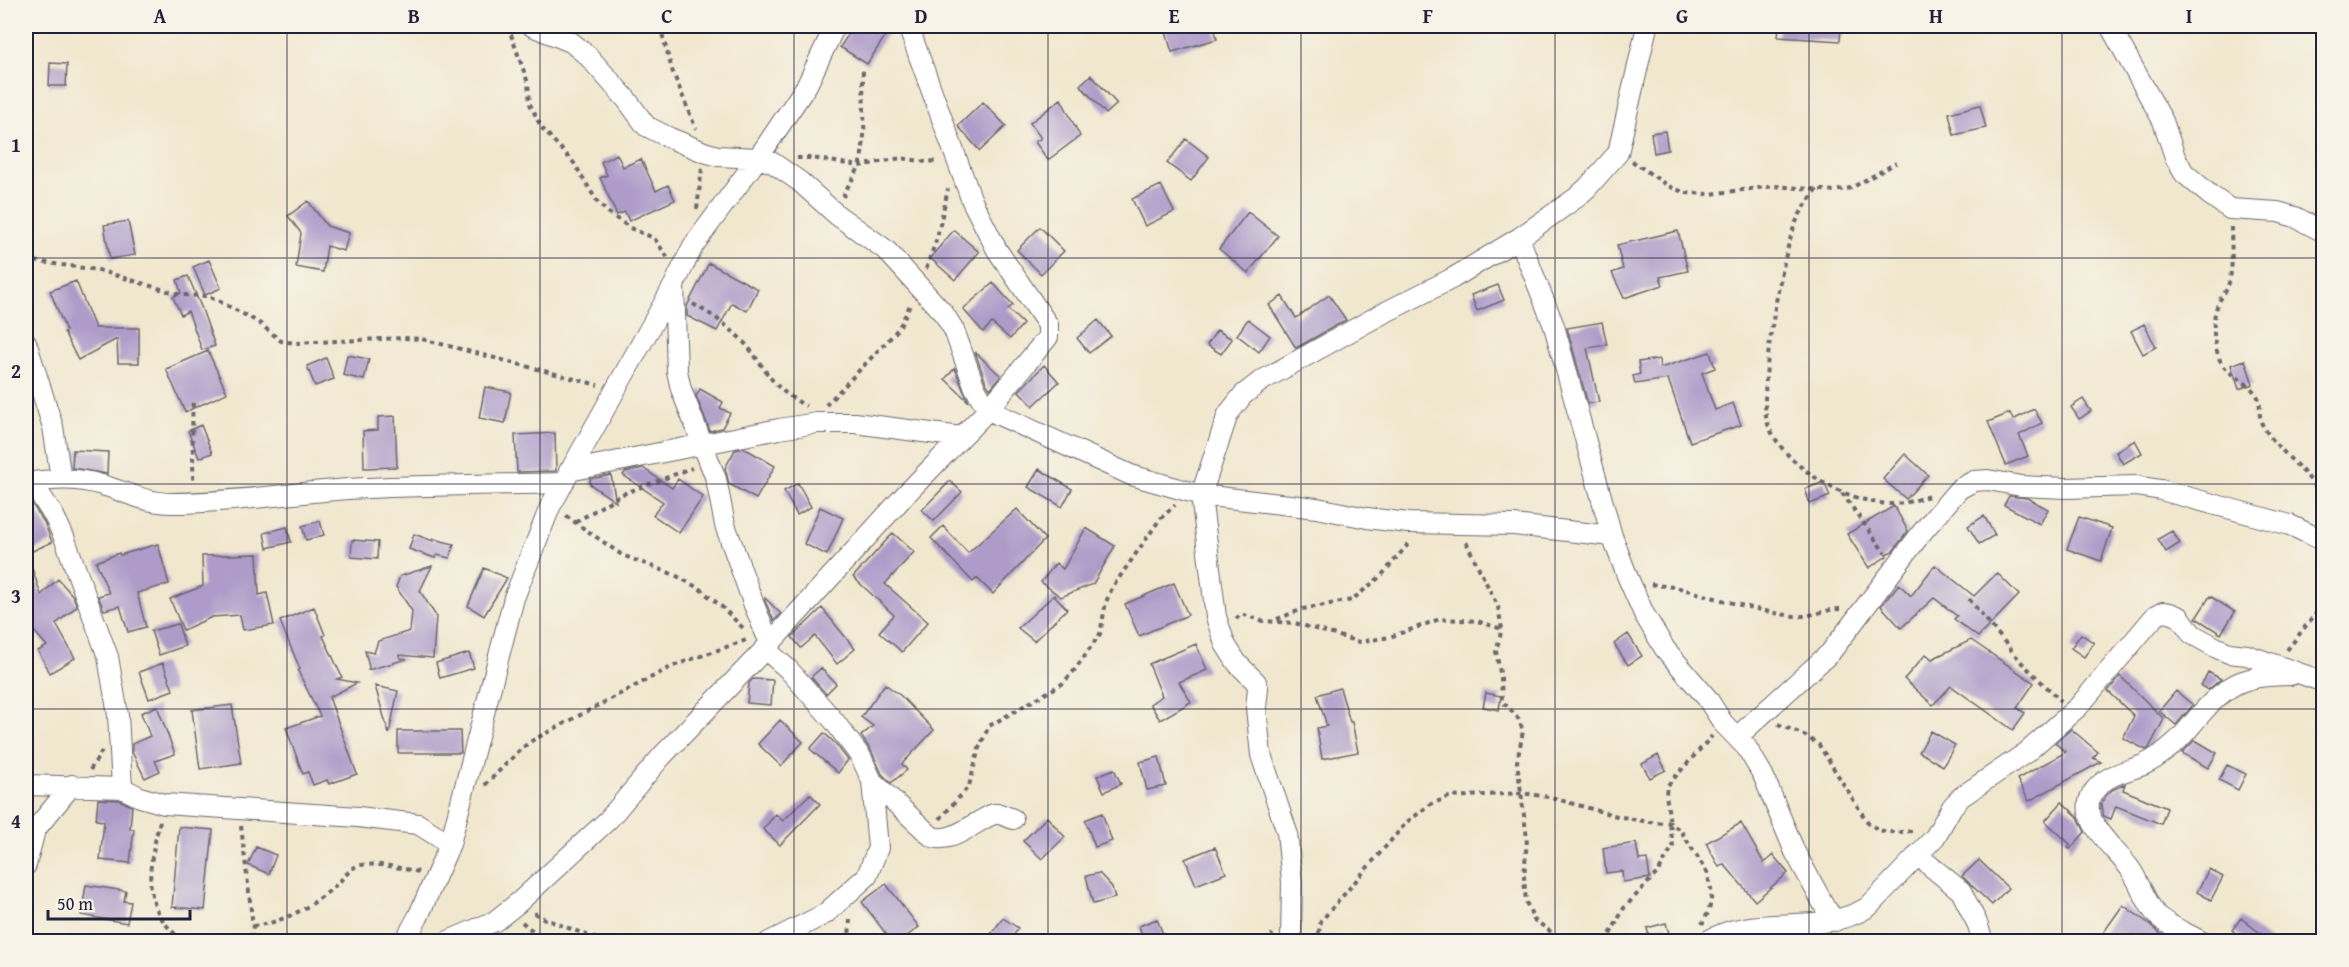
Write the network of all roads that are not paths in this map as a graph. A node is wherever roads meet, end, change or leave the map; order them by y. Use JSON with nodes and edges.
{"nodes":[{"id":1,"x":532,"y":26,"type":"edge"},
{"id":2,"x":836,"y":26,"type":"edge"},
{"id":3,"x":908,"y":26,"type":"edge"},
{"id":4,"x":1647,"y":26,"type":"edge"},
{"id":5,"x":2110,"y":26,"type":"edge"},
{"id":6,"x":765,"y":161,"type":"junction"},
{"id":7,"x":2324,"y":232,"type":"edge"},
{"id":8,"x":1519,"y":238,"type":"junction"},
{"id":9,"x":676,"y":285,"type":"junction"},
{"id":10,"x":26,"y":342,"type":"edge"},
{"id":11,"x":988,"y":410,"type":"junction"},
{"id":12,"x":961,"y":437,"type":"junction"},
{"id":13,"x":706,"y":453,"type":"junction"},
{"id":14,"x":566,"y":477,"type":"junction"},
{"id":15,"x":61,"y":478,"type":"junction"},
{"id":16,"x":29,"y":482,"type":"edge"},
{"id":17,"x":1196,"y":493,"type":"junction"},
{"id":18,"x":1612,"y":536,"type":"junction"},
{"id":19,"x":2324,"y":541,"type":"edge"},
{"id":20,"x":768,"y":645,"type":"junction"},
{"id":21,"x":2315,"y":679,"type":"edge"},
{"id":22,"x":1730,"y":730,"type":"junction"},
{"id":23,"x":872,"y":781,"type":"junction"},
{"id":24,"x":26,"y":785,"type":"edge"},
{"id":25,"x":76,"y":785,"type":"junction"},
{"id":26,"x":122,"y":788,"type":"junction"},
{"id":27,"x":457,"y":817,"type":"junction"},
{"id":28,"x":1013,"y":819,"type":"dead end"},
{"id":29,"x":418,"y":824,"type":"junction"},
{"id":30,"x":450,"y":844,"type":"junction"},
{"id":31,"x":1917,"y":855,"type":"junction"},
{"id":32,"x":26,"y":864,"type":"edge"},
{"id":33,"x":1835,"y":921,"type":"junction"},
{"id":34,"x":1792,"y":924,"type":"junction"},
{"id":35,"x":1703,"y":935,"type":"edge"},
{"id":36,"x":404,"y":942,"type":"edge"},
{"id":37,"x":446,"y":942,"type":"edge"},
{"id":38,"x":768,"y":942,"type":"edge"},
{"id":39,"x":1291,"y":942,"type":"edge"},
{"id":40,"x":1769,"y":942,"type":"edge"},
{"id":41,"x":1983,"y":942,"type":"edge"},
{"id":42,"x":2202,"y":942,"type":"edge"}],
"edges":[{"from":1,"to":6,"type":"street"},
{"from":2,"to":6,"type":"street"},
{"from":3,"to":11,"type":"street"},
{"from":4,"to":8,"type":"street"},
{"from":5,"to":7,"type":"street"},
{"from":6,"to":9,"type":"street"},
{"from":6,"to":11,"type":"street"},
{"from":8,"to":17,"type":"street"},
{"from":8,"to":18,"type":"street"},
{"from":9,"to":13,"type":"street"},
{"from":9,"to":14,"type":"street"},
{"from":10,"to":15,"type":"street"},
{"from":11,"to":12,"type":"street"},
{"from":11,"to":17,"type":"street"},
{"from":12,"to":13,"type":"street"},
{"from":12,"to":20,"type":"street"},
{"from":13,"to":14,"type":"street"},
{"from":13,"to":20,"type":"street"},
{"from":14,"to":15,"type":"street"},
{"from":14,"to":27,"type":"street"},
{"from":15,"to":16,"type":"street"},
{"from":16,"to":26,"type":"street"},
{"from":17,"to":18,"type":"street"},
{"from":17,"to":39,"type":"street"},
{"from":18,"to":22,"type":"street"},
{"from":19,"to":22,"type":"street"},
{"from":20,"to":23,"type":"street"},
{"from":20,"to":37,"type":"street"},
{"from":21,"to":31,"type":"street"},
{"from":21,"to":42,"type":"street"},
{"from":22,"to":33,"type":"street"},
{"from":23,"to":28,"type":"street"},
{"from":23,"to":38,"type":"street"},
{"from":24,"to":25,"type":"street"},
{"from":25,"to":26,"type":"street"},
{"from":25,"to":32,"type":"street"},
{"from":26,"to":29,"type":"street"},
{"from":27,"to":29,"type":"street"},
{"from":27,"to":30,"type":"street"},
{"from":29,"to":30,"type":"street"},
{"from":30,"to":36,"type":"street"},
{"from":31,"to":33,"type":"street"},
{"from":31,"to":41,"type":"street"},
{"from":33,"to":34,"type":"street"},
{"from":34,"to":35,"type":"street"},
{"from":34,"to":40,"type":"street"}]}
